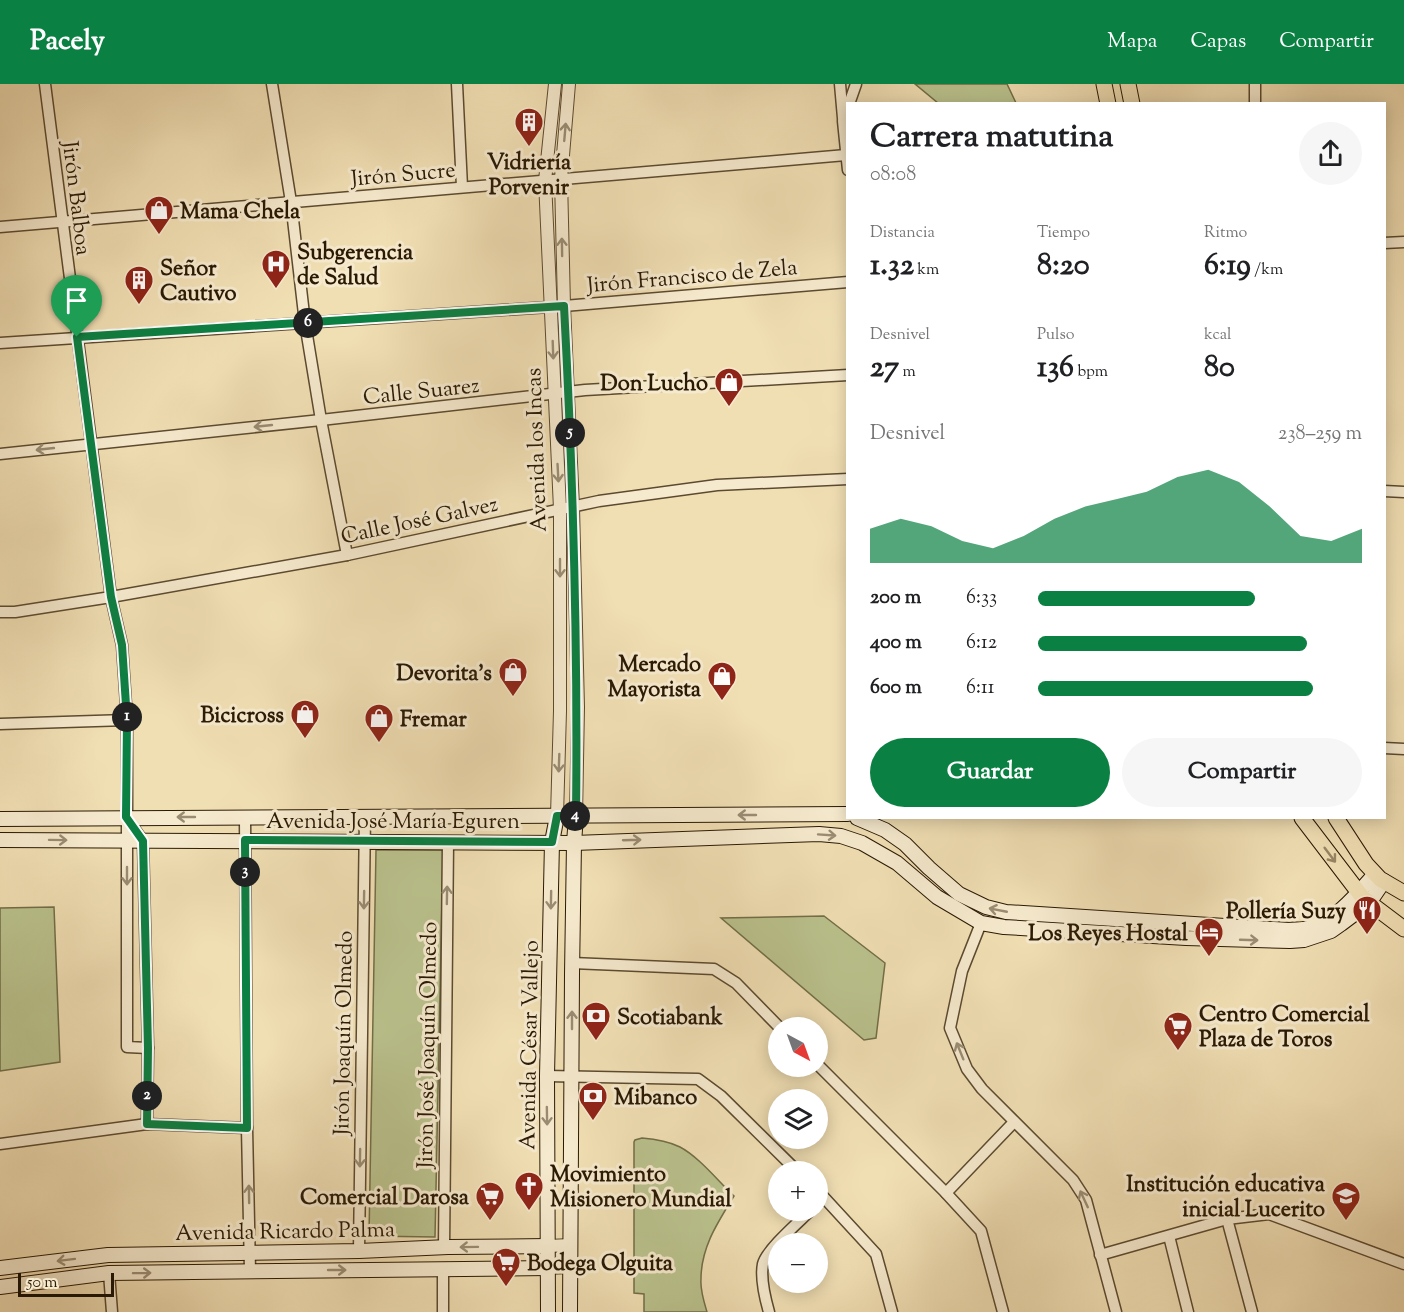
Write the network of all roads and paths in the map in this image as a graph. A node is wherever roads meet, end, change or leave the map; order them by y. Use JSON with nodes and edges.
{"nodes":[{"id":1,"x":45,"y":84,"type":"edge"},
{"id":2,"x":272,"y":84,"type":"edge"},
{"id":3,"x":457,"y":84,"type":"edge"},
{"id":4,"x":555,"y":84,"type":"edge"},
{"id":5,"x":569,"y":84,"type":"edge"},
{"id":6,"x":840,"y":84,"type":"edge"},
{"id":7,"x":856,"y":84,"type":"edge"},
{"id":8,"x":1104,"y":84,"type":"edge"},
{"id":9,"x":1128,"y":84,"type":"edge"},
{"id":10,"x":1255,"y":84,"type":"edge"},
{"id":11,"x":850,"y":102,"type":"edge"},
{"id":12,"x":1108,"y":102,"type":"edge"},
{"id":13,"x":1132,"y":102,"type":"edge"},
{"id":14,"x":1255,"y":102,"type":"edge"},
{"id":15,"x":846,"y":114,"type":"edge"},
{"id":16,"x":843,"y":121,"type":"junction"},
{"id":17,"x":846,"y":155,"type":"joint"},
{"id":18,"x":561,"y":179,"type":"junction"},
{"id":19,"x":545,"y":180,"type":"junction"},
{"id":20,"x":462,"y":188,"type":"junction"},
{"id":21,"x":291,"y":202,"type":"junction"},
{"id":22,"x":62,"y":222,"type":"junction"},
{"id":23,"x":0,"y":227,"type":"edge"},
{"id":24,"x":1404,"y":242,"type":"edge"},
{"id":25,"x":1386,"y":243,"type":"edge"},
{"id":26,"x":846,"y":282,"type":"edge"},
{"id":27,"x":557,"y":306,"type":"junction"},
{"id":28,"x":305,"y":323,"type":"junction"},
{"id":29,"x":77,"y":337,"type":"junction"},
{"id":30,"x":0,"y":343,"type":"edge"},
{"id":31,"x":846,"y":375,"type":"edge"},
{"id":32,"x":568,"y":392,"type":"junction"},
{"id":33,"x":554,"y":394,"type":"junction"},
{"id":34,"x":321,"y":420,"type":"junction"},
{"id":35,"x":91,"y":444,"type":"junction"},
{"id":36,"x":0,"y":454,"type":"edge"},
{"id":37,"x":846,"y":479,"type":"edge"},
{"id":38,"x":1386,"y":491,"type":"edge"},
{"id":39,"x":1404,"y":492,"type":"edge"},
{"id":40,"x":573,"y":507,"type":"junction"},
{"id":41,"x":560,"y":509,"type":"junction"},
{"id":42,"x":347,"y":555,"type":"junction"},
{"id":43,"x":111,"y":597,"type":"junction"},
{"id":44,"x":0,"y":612,"type":"edge"},
{"id":45,"x":127,"y":720,"type":"junction"},
{"id":46,"x":0,"y":724,"type":"edge"},
{"id":47,"x":1386,"y":748,"type":"edge"},
{"id":48,"x":1404,"y":749,"type":"edge"},
{"id":49,"x":846,"y":814,"type":"edge"},
{"id":50,"x":365,"y":816,"type":"junction"},
{"id":51,"x":557,"y":816,"type":"junction"},
{"id":52,"x":576,"y":816,"type":"junction"},
{"id":53,"x":126,"y":817,"type":"junction"},
{"id":54,"x":245,"y":817,"type":"junction"},
{"id":55,"x":0,"y":819,"type":"edge"},
{"id":56,"x":859,"y":819,"type":"edge"},
{"id":57,"x":1303,"y":819,"type":"edge"},
{"id":58,"x":1337,"y":819,"type":"edge"},
{"id":59,"x":0,"y":840,"type":"edge"},
{"id":60,"x":245,"y":840,"type":"junction"},
{"id":61,"x":127,"y":841,"type":"junction"},
{"id":62,"x":143,"y":841,"type":"junction"},
{"id":63,"x":364,"y":841,"type":"junction"},
{"id":64,"x":448,"y":842,"type":"junction"},
{"id":65,"x":552,"y":842,"type":"junction"},
{"id":66,"x":574,"y":843,"type":"junction"},
{"id":67,"x":1379,"y":878,"type":"junction"},
{"id":68,"x":1404,"y":893,"type":"edge"},
{"id":69,"x":1363,"y":898,"type":"junction"},
{"id":70,"x":981,"y":923,"type":"junction"},
{"id":71,"x":1404,"y":928,"type":"edge"},
{"id":72,"x":572,"y":963,"type":"junction"},
{"id":73,"x":769,"y":1017,"type":"edge"},
{"id":74,"x":148,"y":1048,"type":"junction"},
{"id":75,"x":828,"y":1075,"type":"edge"},
{"id":76,"x":547,"y":1076,"type":"junction"},
{"id":77,"x":572,"y":1078,"type":"junction"},
{"id":78,"x":1014,"y":1122,"type":"junction"},
{"id":79,"x":147,"y":1124,"type":"junction"},
{"id":80,"x":247,"y":1128,"type":"junction"},
{"id":81,"x":0,"y":1144,"type":"edge"},
{"id":82,"x":787,"y":1161,"type":"edge"},
{"id":83,"x":946,"y":1193,"type":"junction"},
{"id":84,"x":828,"y":1206,"type":"edge"},
{"id":85,"x":1227,"y":1219,"type":"junction"},
{"id":86,"x":799,"y":1221,"type":"edge"},
{"id":87,"x":1169,"y":1236,"type":"junction"},
{"id":88,"x":571,"y":1245,"type":"junction"},
{"id":89,"x":548,"y":1246,"type":"junction"},
{"id":90,"x":444,"y":1248,"type":"junction"},
{"id":91,"x":359,"y":1251,"type":"junction"},
{"id":92,"x":250,"y":1252,"type":"junction"},
{"id":93,"x":1100,"y":1255,"type":"junction"},
{"id":94,"x":1404,"y":1264,"type":"edge"},
{"id":95,"x":0,"y":1268,"type":"edge"},
{"id":96,"x":548,"y":1268,"type":"junction"},
{"id":97,"x":571,"y":1268,"type":"junction"},
{"id":98,"x":443,"y":1270,"type":"junction"},
{"id":99,"x":250,"y":1271,"type":"junction"},
{"id":100,"x":109,"y":1273,"type":"junction"},
{"id":101,"x":0,"y":1287,"type":"edge"},
{"id":102,"x":112,"y":1312,"type":"edge"},
{"id":103,"x":443,"y":1312,"type":"edge"},
{"id":104,"x":548,"y":1312,"type":"edge"},
{"id":105,"x":570,"y":1312,"type":"edge"},
{"id":106,"x":769,"y":1312,"type":"edge"},
{"id":107,"x":892,"y":1312,"type":"edge"},
{"id":108,"x":1003,"y":1312,"type":"edge"},
{"id":109,"x":1116,"y":1312,"type":"edge"},
{"id":110,"x":1188,"y":1312,"type":"edge"},
{"id":111,"x":1252,"y":1312,"type":"edge"}],
"edges":[{"from":1,"to":22,"type":"street","name":"Jirón Balboa"},
{"from":2,"to":21,"type":"street"},
{"from":3,"to":20,"type":"street"},
{"from":4,"to":19,"type":"street","name":"Avenida los Incas"},
{"from":18,"to":5,"type":"street","name":"Avenida los Incas","one_way":true},
{"from":6,"to":16,"type":"street"},
{"from":7,"to":11,"type":"street"},
{"from":8,"to":12,"type":"main road"},
{"from":9,"to":13,"type":"main road"},
{"from":10,"to":14,"type":"street"},
{"from":15,"to":16,"type":"street"},
{"from":16,"to":17,"type":"street"},
{"from":17,"to":18,"type":"street","name":"Jirón Sucre"},
{"from":18,"to":19,"type":"street","name":"Jirón Sucre"},
{"from":27,"to":18,"type":"street","name":"Avenida los Incas","one_way":true},
{"from":19,"to":20,"type":"street","name":"Jirón Sucre"},
{"from":19,"to":27,"type":"street","name":"Avenida los Incas"},
{"from":20,"to":21,"type":"street","name":"Jirón Sucre"},
{"from":21,"to":22,"type":"street","name":"Jirón Sucre"},
{"from":21,"to":28,"type":"street"},
{"from":22,"to":23,"type":"street","name":"Jirón Sucre"},
{"from":22,"to":29,"type":"street","name":"Jirón Balboa"},
{"from":24,"to":25,"type":"street"},
{"from":26,"to":27,"type":"street","name":"Jirón Francisco de Zela"},
{"from":27,"to":28,"type":"street","name":"Jirón Francisco de Zela"},
{"from":27,"to":32,"type":"street","name":"Avenida los Incas"},
{"from":27,"to":33,"type":"street","name":"Avenida los Incas","one_way":true},
{"from":28,"to":29,"type":"street","name":"Jirón Francisco de Zela"},
{"from":28,"to":34,"type":"street"},
{"from":29,"to":30,"type":"street","name":"Jirón Francisco de Zela"},
{"from":29,"to":35,"type":"street","name":"Jirón Balboa"},
{"from":31,"to":32,"type":"street","name":"Calle Suarez"},
{"from":32,"to":33,"type":"street","name":"Calle Suarez"},
{"from":32,"to":40,"type":"street","name":"Avenida los Incas"},
{"from":33,"to":34,"type":"street","name":"Calle Suarez"},
{"from":33,"to":41,"type":"street","name":"Avenida los Incas","one_way":true},
{"from":34,"to":35,"type":"street","name":"Calle Suarez","one_way":true},
{"from":34,"to":42,"type":"street"},
{"from":35,"to":36,"type":"street","name":"Calle Suarez","one_way":true},
{"from":35,"to":43,"type":"street","name":"Jirón Balboa"},
{"from":37,"to":40,"type":"street","name":"Calle José Galvez"},
{"from":38,"to":39,"type":"street"},
{"from":40,"to":41,"type":"street","name":"Calle José Galvez"},
{"from":40,"to":52,"type":"street","name":"Avenida los Incas"},
{"from":41,"to":42,"type":"street","name":"Calle José Galvez"},
{"from":41,"to":51,"type":"street","name":"Avenida los Incas","one_way":true},
{"from":42,"to":43,"type":"street","name":"Calle José Galvez"},
{"from":43,"to":44,"type":"street","name":"Calle José Galvez"},
{"from":43,"to":45,"type":"street","name":"Jirón Balboa"},
{"from":45,"to":46,"type":"street"},
{"from":45,"to":53,"type":"street","name":"Jirón Balboa"},
{"from":47,"to":48,"type":"street"},
{"from":49,"to":52,"type":"main road","name":"Avenida José María Eguren","one_way":true},
{"from":50,"to":51,"type":"main road","name":"Avenida José María Eguren"},
{"from":50,"to":54,"type":"main road","name":"Avenida José María Eguren"},
{"from":50,"to":63,"type":"street","name":"Jirón Joaquín Olmedo"},
{"from":51,"to":52,"type":"main road","name":"Avenida José María Eguren"},
{"from":51,"to":65,"type":"main road","name":"Avenida César Vallejo"},
{"from":52,"to":66,"type":"main road","name":"Avenida César Vallejo"},
{"from":54,"to":53,"type":"main road","name":"Avenida José María Eguren","one_way":true},
{"from":53,"to":55,"type":"main road","name":"Avenida José María Eguren"},
{"from":53,"to":61,"type":"street","name":"Jirón Balboa"},
{"from":53,"to":62,"type":"street"},
{"from":54,"to":60,"type":"street"},
{"from":69,"to":56,"type":"main road","name":"Avenida José María Eguren","one_way":true},
{"from":57,"to":69,"type":"main road","one_way":true},
{"from":58,"to":67,"type":"main road"},
{"from":59,"to":61,"type":"main road","name":"Avenida José María Eguren","one_way":true},
{"from":60,"to":62,"type":"main road","name":"Avenida José María Eguren"},
{"from":60,"to":63,"type":"main road","name":"Avenida José María Eguren"},
{"from":60,"to":80,"type":"street"},
{"from":61,"to":62,"type":"main road","name":"Avenida José María Eguren"},
{"from":61,"to":74,"type":"street","name":"Jirón Balboa","one_way":true},
{"from":62,"to":74,"type":"street"},
{"from":63,"to":64,"type":"main road","name":"Avenida José María Eguren"},
{"from":63,"to":91,"type":"street","name":"Jirón Joaquín Olmedo","one_way":true},
{"from":64,"to":65,"type":"main road","name":"Avenida José María Eguren"},
{"from":90,"to":64,"type":"street","name":"Jirón José Joaquín Olmedo","one_way":true},
{"from":65,"to":66,"type":"main road","name":"Avenida José María Eguren"},
{"from":65,"to":76,"type":"main road","name":"Avenida César Vallejo","one_way":true},
{"from":66,"to":70,"type":"main road","name":"Avenida José María Eguren","one_way":true},
{"from":66,"to":72,"type":"main road","name":"Avenida César Vallejo"},
{"from":67,"to":68,"type":"main road"},
{"from":67,"to":69,"type":"main road","name":"Avenida José María Eguren"},
{"from":70,"to":69,"type":"main road","name":"Avenida José María Eguren","one_way":true},
{"from":69,"to":71,"type":"main road"},
{"from":78,"to":70,"type":"street","one_way":true},
{"from":72,"to":73,"type":"street"},
{"from":77,"to":72,"type":"main road","name":"Avenida César Vallejo","one_way":true},
{"from":74,"to":79,"type":"street"},
{"from":75,"to":83,"type":"street"},
{"from":76,"to":77,"type":"street"},
{"from":76,"to":89,"type":"main road","name":"Avenida César Vallejo","one_way":true},
{"from":77,"to":82,"type":"street"},
{"from":77,"to":88,"type":"main road","name":"Avenida César Vallejo"},
{"from":78,"to":83,"type":"street"},
{"from":93,"to":78,"type":"street","one_way":true},
{"from":79,"to":80,"type":"street"},
{"from":79,"to":81,"type":"street"},
{"from":92,"to":80,"type":"street","one_way":true},
{"from":83,"to":108,"type":"street"},
{"from":84,"to":107,"type":"street"},
{"from":85,"to":87,"type":"street"},
{"from":85,"to":94,"type":"street"},
{"from":85,"to":111,"type":"street"},
{"from":86,"to":106,"type":"street"},
{"from":87,"to":93,"type":"street"},
{"from":87,"to":110,"type":"street"},
{"from":88,"to":89,"type":"street","name":"Avenida Ricardo Palma"},
{"from":88,"to":97,"type":"main road","name":"Avenida César Vallejo"},
{"from":89,"to":90,"type":"main road","name":"Avenida Ricardo Palma","one_way":true},
{"from":89,"to":96,"type":"main road","name":"Avenida César Vallejo"},
{"from":90,"to":91,"type":"main road","name":"Avenida Ricardo Palma"},
{"from":91,"to":92,"type":"main road","name":"Avenida Ricardo Palma"},
{"from":92,"to":95,"type":"main road","name":"Avenida Ricardo Palma","one_way":true},
{"from":92,"to":99,"type":"street"},
{"from":93,"to":109,"type":"street"},
{"from":96,"to":97,"type":"street","name":"Avenida Ricardo Palma"},
{"from":96,"to":98,"type":"main road","name":"Avenida Ricardo Palma"},
{"from":96,"to":104,"type":"main road","name":"Avenida César Vallejo"},
{"from":97,"to":105,"type":"main road","name":"Avenida César Vallejo"},
{"from":99,"to":98,"type":"main road","name":"Avenida Ricardo Palma","one_way":true},
{"from":98,"to":103,"type":"street"},
{"from":100,"to":99,"type":"main road","name":"Avenida Ricardo Palma","one_way":true},
{"from":100,"to":101,"type":"main road","name":"Avenida Ricardo Palma"},
{"from":100,"to":102,"type":"street"}]}
